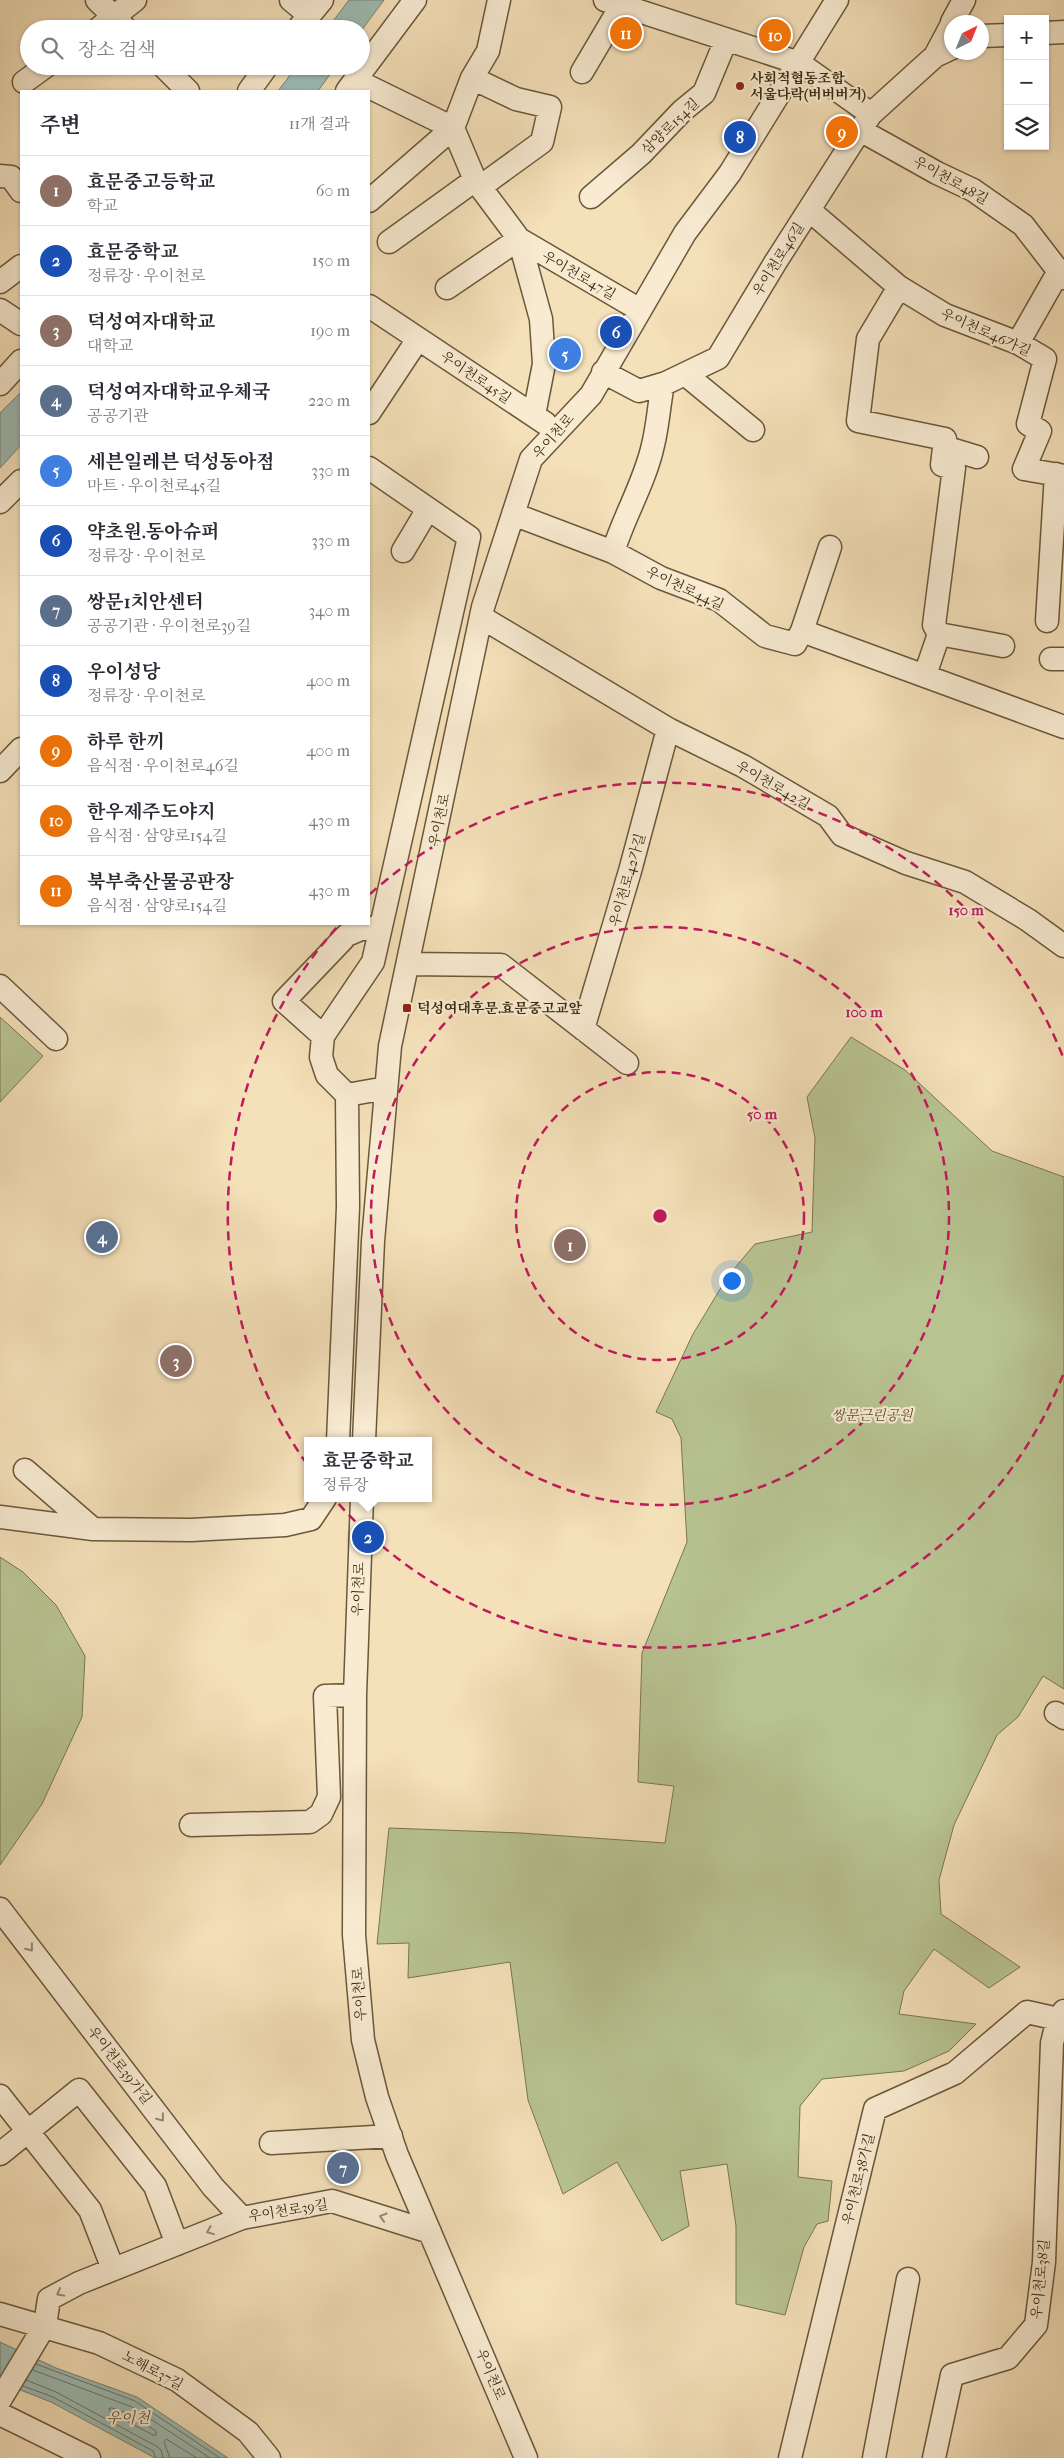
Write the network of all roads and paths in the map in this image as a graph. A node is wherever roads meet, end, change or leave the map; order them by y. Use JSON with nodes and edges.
{"nodes":[{"id":1,"x":97,"y":0,"type":"edge"},
{"id":2,"x":134,"y":0,"type":"edge"},
{"id":3,"x":291,"y":0,"type":"edge"},
{"id":4,"x":414,"y":0,"type":"edge"},
{"id":5,"x":499,"y":0,"type":"edge"},
{"id":6,"x":836,"y":0,"type":"edge"},
{"id":7,"x":964,"y":0,"type":"edge"},
{"id":8,"x":613,"y":3,"type":"edge"},
{"id":9,"x":310,"y":15,"type":"edge"},
{"id":10,"x":956,"y":15,"type":"edge"},
{"id":11,"x":110,"y":20,"type":"edge"},
{"id":12,"x":117,"y":20,"type":"edge"},
{"id":13,"x":1064,"y":32,"type":"edge"},
{"id":14,"x":1049,"y":33,"type":"edge"},
{"id":15,"x":1004,"y":34,"type":"edge"},
{"id":16,"x":989,"y":35,"type":"edge"},
{"id":17,"x":726,"y":40,"type":"junction"},
{"id":18,"x":943,"y":52,"type":"edge"},
{"id":19,"x":370,"y":60,"type":"edge"},
{"id":20,"x":799,"y":63,"type":"junction"},
{"id":21,"x":582,"y":72,"type":"dead end"},
{"id":22,"x":34,"y":75,"type":"edge"},
{"id":23,"x":172,"y":75,"type":"edge"},
{"id":24,"x":261,"y":75,"type":"edge"},
{"id":25,"x":359,"y":75,"type":"edge"},
{"id":26,"x":472,"y":78,"type":"junction"},
{"id":27,"x":24,"y":82,"type":"dead end"},
{"id":28,"x":351,"y":86,"type":"edge"},
{"id":29,"x":187,"y":90,"type":"edge"},
{"id":30,"x":250,"y":90,"type":"edge"},
{"id":31,"x":370,"y":94,"type":"edge"},
{"id":32,"x":866,"y":122,"type":"junction"},
{"id":33,"x":453,"y":128,"type":"junction"},
{"id":34,"x":0,"y":176,"type":"edge"},
{"id":35,"x":477,"y":183,"type":"junction"},
{"id":36,"x":20,"y":190,"type":"edge"},
{"id":37,"x":591,"y":197,"type":"dead end"},
{"id":38,"x":370,"y":200,"type":"edge"},
{"id":39,"x":809,"y":210,"type":"junction"},
{"id":40,"x":519,"y":239,"type":"junction"},
{"id":41,"x":389,"y":242,"type":"dead end"},
{"id":42,"x":20,"y":267,"type":"edge"},
{"id":43,"x":1062,"y":275,"type":"edge"},
{"id":44,"x":0,"y":282,"type":"edge"},
{"id":45,"x":899,"y":287,"type":"junction"},
{"id":46,"x":447,"y":288,"type":"dead end"},
{"id":47,"x":370,"y":307,"type":"edge"},
{"id":48,"x":0,"y":310,"type":"edge"},
{"id":49,"x":640,"y":310,"type":"junction"},
{"id":50,"x":20,"y":323,"type":"edge"},
{"id":51,"x":418,"y":339,"type":"junction"},
{"id":52,"x":1018,"y":343,"type":"junction"},
{"id":53,"x":20,"y":362,"type":"edge"},
{"id":54,"x":603,"y":372,"type":"junction"},
{"id":55,"x":685,"y":374,"type":"junction"},
{"id":56,"x":0,"y":384,"type":"edge"},
{"id":57,"x":662,"y":384,"type":"junction"},
{"id":58,"x":370,"y":412,"type":"edge"},
{"id":59,"x":534,"y":416,"type":"junction"},
{"id":60,"x":556,"y":430,"type":"junction"},
{"id":61,"x":753,"y":430,"type":"dead end"},
{"id":62,"x":944,"y":447,"type":"junction"},
{"id":63,"x":977,"y":457,"type":"dead end"},
{"id":64,"x":370,"y":469,"type":"edge"},
{"id":65,"x":1060,"y":475,"type":"edge"},
{"id":66,"x":20,"y":482,"type":"edge"},
{"id":67,"x":0,"y":502,"type":"edge"},
{"id":68,"x":428,"y":508,"type":"junction"},
{"id":69,"x":514,"y":514,"type":"junction"},
{"id":70,"x":830,"y":547,"type":"dead end"},
{"id":71,"x":403,"y":551,"type":"dead end"},
{"id":72,"x":614,"y":552,"type":"junction"},
{"id":73,"x":481,"y":617,"type":"junction"},
{"id":74,"x":1047,"y":621,"type":"dead end"},
{"id":75,"x":802,"y":631,"type":"junction"},
{"id":76,"x":940,"y":634,"type":"junction"},
{"id":77,"x":1004,"y":646,"type":"dead end"},
{"id":78,"x":925,"y":675,"type":"junction"},
{"id":79,"x":1064,"y":727,"type":"edge"},
{"id":80,"x":668,"y":729,"type":"junction"},
{"id":81,"x":20,"y":750,"type":"edge"},
{"id":82,"x":0,"y":771,"type":"edge"},
{"id":83,"x":380,"y":927,"type":"junction"},
{"id":84,"x":1064,"y":946,"type":"edge"},
{"id":85,"x":408,"y":964,"type":"junction"},
{"id":86,"x":0,"y":986,"type":"edge"},
{"id":87,"x":583,"y":1029,"type":"junction"},
{"id":88,"x":323,"y":1036,"type":"junction"},
{"id":89,"x":56,"y":1039,"type":"dead end"},
{"id":90,"x":627,"y":1063,"type":"dead end"},
{"id":91,"x":386,"y":1088,"type":"junction"},
{"id":92,"x":348,"y":1095,"type":"junction"},
{"id":93,"x":338,"y":1437,"type":"edge"},
{"id":94,"x":364,"y":1437,"type":"edge"},
{"id":95,"x":25,"y":1470,"type":"dead end"},
{"id":96,"x":323,"y":1502,"type":"edge"},
{"id":97,"x":362,"y":1502,"type":"edge"},
{"id":98,"x":0,"y":1517,"type":"edge"},
{"id":99,"x":92,"y":1529,"type":"junction"},
{"id":100,"x":356,"y":1695,"type":"junction"},
{"id":101,"x":191,"y":1825,"type":"dead end"},
{"id":102,"x":0,"y":1909,"type":"edge"},
{"id":103,"x":1061,"y":2015,"type":"edge"},
{"id":104,"x":1052,"y":2043,"type":"junction"},
{"id":105,"x":1064,"y":2083,"type":"edge"},
{"id":106,"x":0,"y":2096,"type":"edge"},
{"id":107,"x":27,"y":2132,"type":"junction"},
{"id":108,"x":391,"y":2136,"type":"junction"},
{"id":109,"x":271,"y":2143,"type":"dead end"},
{"id":110,"x":0,"y":2154,"type":"edge"},
{"id":111,"x":242,"y":2218,"type":"junction"},
{"id":112,"x":430,"y":2232,"type":"junction"},
{"id":113,"x":177,"y":2244,"type":"junction"},
{"id":114,"x":113,"y":2269,"type":"junction"},
{"id":115,"x":908,"y":2279,"type":"dead end"},
{"id":116,"x":0,"y":2314,"type":"edge"},
{"id":117,"x":45,"y":2325,"type":"junction"},
{"id":118,"x":0,"y":2400,"type":"edge"},
{"id":119,"x":0,"y":2414,"type":"edge"},
{"id":120,"x":89,"y":2458,"type":"edge"},
{"id":121,"x":268,"y":2458,"type":"edge"},
{"id":122,"x":526,"y":2458,"type":"edge"},
{"id":123,"x":790,"y":2458,"type":"edge"},
{"id":124,"x":874,"y":2458,"type":"edge"},
{"id":125,"x":934,"y":2458,"type":"edge"}],
"edges":[{"from":1,"to":11,"type":"street"},
{"from":2,"to":12,"type":"street"},
{"from":3,"to":9,"type":"street"},
{"from":4,"to":19,"type":"street"},
{"from":5,"to":26,"type":"street"},
{"from":6,"to":20,"type":"street","name":"우이천로"},
{"from":7,"to":10,"type":"street"},
{"from":8,"to":17,"type":"street"},
{"from":8,"to":21,"type":"street"},
{"from":13,"to":14,"type":"street"},
{"from":15,"to":16,"type":"street"},
{"from":17,"to":20,"type":"street"},
{"from":17,"to":37,"type":"street","name":"삼양로154길"},
{"from":18,"to":32,"type":"street"},
{"from":20,"to":32,"type":"street","name":"우이천로48길"},
{"from":20,"to":49,"type":"street","name":"우이천로"},
{"from":22,"to":27,"type":"street"},
{"from":23,"to":29,"type":"street"},
{"from":24,"to":30,"type":"street"},
{"from":25,"to":28,"type":"street"},
{"from":26,"to":33,"type":"street"},
{"from":26,"to":35,"type":"street"},
{"from":31,"to":33,"type":"street"},
{"from":32,"to":39,"type":"street","name":"우이천로46길"},
{"from":32,"to":43,"type":"street","name":"우이천로48길"},
{"from":33,"to":35,"type":"street","name":"우이천로47길"},
{"from":33,"to":38,"type":"street"},
{"from":34,"to":36,"type":"street"},
{"from":35,"to":40,"type":"street","name":"우이천로47길"},
{"from":35,"to":41,"type":"street"},
{"from":39,"to":45,"type":"street","name":"우이천로46가길"},
{"from":39,"to":55,"type":"street","name":"우이천로46길"},
{"from":40,"to":46,"type":"street"},
{"from":40,"to":49,"type":"street","name":"우이천로47길"},
{"from":40,"to":59,"type":"street"},
{"from":42,"to":44,"type":"street"},
{"from":43,"to":52,"type":"street"},
{"from":45,"to":52,"type":"street","name":"우이천로46가길"},
{"from":45,"to":62,"type":"street"},
{"from":47,"to":51,"type":"street","name":"우이천로45길"},
{"from":48,"to":50,"type":"street"},
{"from":49,"to":54,"type":"street","name":"우이천로"},
{"from":51,"to":58,"type":"street"},
{"from":51,"to":59,"type":"street","name":"우이천로45길"},
{"from":52,"to":65,"type":"street","name":"우이천로46가길"},
{"from":53,"to":56,"type":"street"},
{"from":54,"to":57,"type":"street","name":"우이천로46길"},
{"from":54,"to":60,"type":"street","name":"우이천로"},
{"from":55,"to":57,"type":"street","name":"우이천로46길"},
{"from":55,"to":61,"type":"street"},
{"from":57,"to":72,"type":"street"},
{"from":59,"to":60,"type":"street","name":"우이천로45길"},
{"from":60,"to":69,"type":"street","name":"우이천로"},
{"from":62,"to":63,"type":"street"},
{"from":62,"to":76,"type":"street"},
{"from":64,"to":68,"type":"street"},
{"from":65,"to":74,"type":"street","name":"우이천로46가길"},
{"from":66,"to":67,"type":"street"},
{"from":68,"to":71,"type":"street"},
{"from":68,"to":83,"type":"street"},
{"from":69,"to":72,"type":"street","name":"우이천로44길"},
{"from":69,"to":73,"type":"street","name":"우이천로"},
{"from":70,"to":75,"type":"street"},
{"from":72,"to":75,"type":"street","name":"우이천로44길"},
{"from":73,"to":80,"type":"street","name":"우이천로42길"},
{"from":73,"to":85,"type":"street","name":"우이천로"},
{"from":75,"to":78,"type":"street"},
{"from":76,"to":77,"type":"street"},
{"from":76,"to":78,"type":"street"},
{"from":78,"to":79,"type":"street"},
{"from":80,"to":84,"type":"street","name":"우이천로42길"},
{"from":80,"to":87,"type":"street","name":"우이천로42가길"},
{"from":81,"to":82,"type":"street"},
{"from":83,"to":88,"type":"street"},
{"from":83,"to":88,"type":"street"},
{"from":85,"to":87,"type":"street"},
{"from":85,"to":91,"type":"street","name":"우이천로"},
{"from":86,"to":89,"type":"street"},
{"from":87,"to":90,"type":"street"},
{"from":88,"to":92,"type":"street"},
{"from":91,"to":92,"type":"street"},
{"from":91,"to":94,"type":"street","name":"우이천로"},
{"from":92,"to":93,"type":"street"},
{"from":95,"to":99,"type":"street"},
{"from":96,"to":99,"type":"street"},
{"from":97,"to":100,"type":"street","name":"우이천로"},
{"from":98,"to":99,"type":"street"},
{"from":100,"to":101,"type":"street"},
{"from":100,"to":108,"type":"street","name":"우이천로"},
{"from":102,"to":111,"type":"street","name":"우이천로39가길","one_way":true},
{"from":103,"to":104,"type":"street","name":"우이천로38길"},
{"from":103,"to":123,"type":"street","name":"우이천로38가길"},
{"from":104,"to":105,"type":"street"},
{"from":104,"to":125,"type":"street","name":"우이천로38길"},
{"from":106,"to":107,"type":"street"},
{"from":107,"to":110,"type":"street"},
{"from":107,"to":113,"type":"street"},
{"from":107,"to":114,"type":"street"},
{"from":108,"to":109,"type":"street"},
{"from":108,"to":112,"type":"street","name":"우이천로"},
{"from":112,"to":111,"type":"street","name":"우이천로39길","one_way":true},
{"from":111,"to":113,"type":"street","name":"우이천로39길","one_way":true},
{"from":112,"to":122,"type":"street","name":"우이천로"},
{"from":113,"to":114,"type":"street","name":"우이천로39길"},
{"from":114,"to":117,"type":"street","name":"우이천로39길","one_way":true},
{"from":115,"to":124,"type":"street"},
{"from":116,"to":117,"type":"street"},
{"from":117,"to":118,"type":"street"},
{"from":117,"to":121,"type":"street","name":"노해로37길"},
{"from":119,"to":120,"type":"street"}]}
